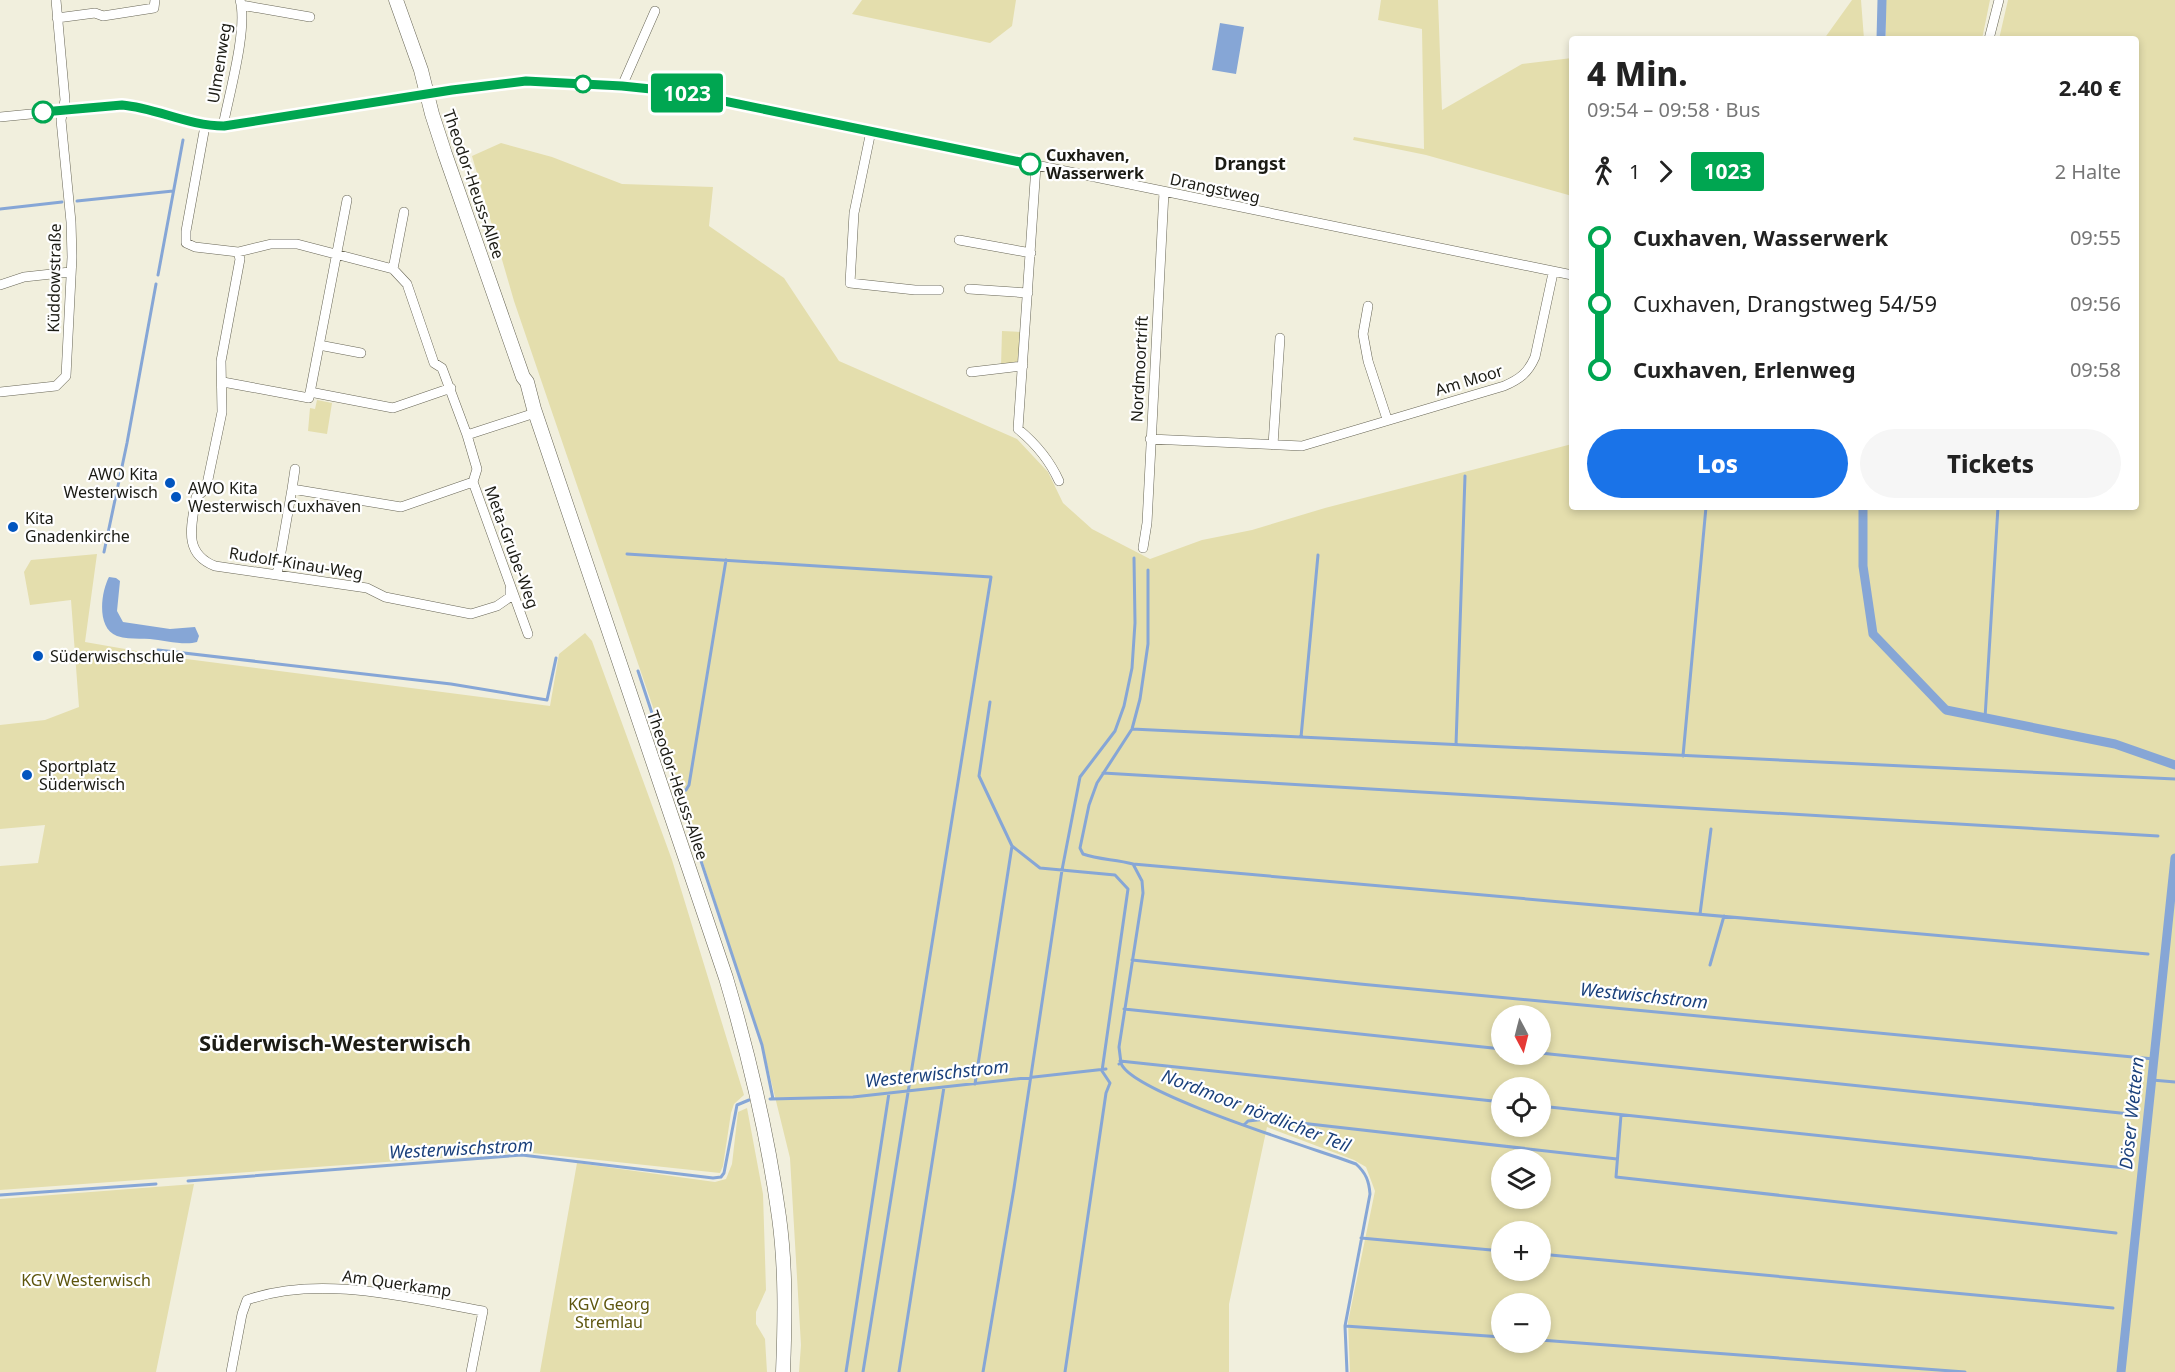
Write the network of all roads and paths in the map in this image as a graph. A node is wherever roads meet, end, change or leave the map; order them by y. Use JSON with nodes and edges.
{"nodes":[{"id":1,"x":56,"y":0,"type":"edge"},
{"id":2,"x":396,"y":0,"type":"edge"},
{"id":3,"x":1999,"y":0,"type":"edge"},
{"id":4,"x":240,"y":2,"type":"edge"},
{"id":5,"x":156,"y":5,"type":"edge"},
{"id":6,"x":655,"y":11,"type":"dead end"},
{"id":7,"x":310,"y":17,"type":"dead end"},
{"id":8,"x":57,"y":18,"type":"junction"},
{"id":9,"x":1990,"y":36,"type":"edge"},
{"id":10,"x":622,"y":86,"type":"junction"},
{"id":11,"x":428,"y":94,"type":"junction"},
{"id":12,"x":62,"y":110,"type":"junction"},
{"id":13,"x":0,"y":117,"type":"edge"},
{"id":14,"x":205,"y":126,"type":"junction"},
{"id":15,"x":224,"y":126,"type":"junction"},
{"id":16,"x":871,"y":131,"type":"junction"},
{"id":17,"x":1036,"y":166,"type":"junction"},
{"id":18,"x":1164,"y":192,"type":"junction"},
{"id":19,"x":347,"y":200,"type":"dead end"},
{"id":20,"x":404,"y":212,"type":"dead end"},
{"id":21,"x":959,"y":240,"type":"dead end"},
{"id":22,"x":238,"y":252,"type":"junction"},
{"id":23,"x":337,"y":253,"type":"junction"},
{"id":24,"x":1031,"y":253,"type":"junction"},
{"id":25,"x":393,"y":269,"type":"junction"},
{"id":26,"x":70,"y":272,"type":"junction"},
{"id":27,"x":1553,"y":273,"type":"junction"},
{"id":28,"x":1569,"y":275,"type":"edge"},
{"id":29,"x":0,"y":285,"type":"edge"},
{"id":30,"x":969,"y":289,"type":"dead end"},
{"id":31,"x":939,"y":290,"type":"dead end"},
{"id":32,"x":1028,"y":293,"type":"junction"},
{"id":33,"x":1368,"y":306,"type":"dead end"},
{"id":34,"x":1280,"y":338,"type":"dead end"},
{"id":35,"x":319,"y":345,"type":"junction"},
{"id":36,"x":361,"y":353,"type":"dead end"},
{"id":37,"x":1023,"y":366,"type":"junction"},
{"id":38,"x":971,"y":372,"type":"dead end"},
{"id":39,"x":223,"y":382,"type":"junction"},
{"id":40,"x":451,"y":388,"type":"junction"},
{"id":41,"x":0,"y":392,"type":"edge"},
{"id":42,"x":310,"y":392,"type":"junction"},
{"id":43,"x":535,"y":411,"type":"junction"},
{"id":44,"x":1387,"y":419,"type":"junction"},
{"id":45,"x":467,"y":435,"type":"junction"},
{"id":46,"x":1150,"y":439,"type":"junction"},
{"id":47,"x":1273,"y":445,"type":"junction"},
{"id":48,"x":295,"y":469,"type":"dead end"},
{"id":49,"x":1059,"y":481,"type":"dead end"},
{"id":50,"x":473,"y":482,"type":"junction"},
{"id":51,"x":291,"y":489,"type":"junction"},
{"id":52,"x":1143,"y":548,"type":"dead end"},
{"id":53,"x":277,"y":575,"type":"junction"},
{"id":54,"x":510,"y":589,"type":"junction"},
{"id":55,"x":528,"y":634,"type":"dead end"},
{"id":56,"x":780,"y":1317,"type":"junction"},
{"id":57,"x":231,"y":1372,"type":"edge"},
{"id":58,"x":471,"y":1372,"type":"edge"},
{"id":59,"x":776,"y":1372,"type":"edge"},
{"id":60,"x":783,"y":1372,"type":"edge"}],
"edges":[{"from":1,"to":8,"type":"street","name":"Küddowstraße"},
{"from":2,"to":11,"type":"street","name":"Theodor-Heuss-Allee"},
{"from":3,"to":9,"type":"street"},
{"from":4,"to":7,"type":"street","name":"Ulmenweg"},
{"from":4,"to":15,"type":"street","name":"Ulmenweg"},
{"from":5,"to":8,"type":"street"},
{"from":6,"to":10,"type":"street"},
{"from":8,"to":12,"type":"street","name":"Küddowstraße"},
{"from":10,"to":11,"type":"street","name":"Drangstweg"},
{"from":10,"to":16,"type":"street","name":"Drangstweg"},
{"from":11,"to":15,"type":"street","name":"Drangstweg"},
{"from":11,"to":43,"type":"street","name":"Theodor-Heuss-Allee"},
{"from":12,"to":13,"type":"street","name":"Drangstweg"},
{"from":12,"to":14,"type":"street","name":"Drangstweg"},
{"from":12,"to":26,"type":"street","name":"Küddowstraße"},
{"from":14,"to":15,"type":"street","name":"Drangstweg"},
{"from":14,"to":22,"type":"street"},
{"from":16,"to":17,"type":"street","name":"Drangstweg"},
{"from":16,"to":31,"type":"street"},
{"from":17,"to":18,"type":"street","name":"Drangstweg"},
{"from":17,"to":24,"type":"street"},
{"from":18,"to":27,"type":"street","name":"Drangstweg"},
{"from":18,"to":46,"type":"street","name":"Nordmoortrift"},
{"from":19,"to":23,"type":"street"},
{"from":20,"to":25,"type":"street"},
{"from":21,"to":24,"type":"street"},
{"from":22,"to":23,"type":"street"},
{"from":22,"to":39,"type":"street","name":"Rudolf-Kinau-Weg"},
{"from":23,"to":25,"type":"street"},
{"from":23,"to":35,"type":"street"},
{"from":24,"to":32,"type":"street"},
{"from":25,"to":40,"type":"street","name":"Meta-Grube-Weg"},
{"from":26,"to":29,"type":"street"},
{"from":26,"to":41,"type":"street","name":"Küddowstraße"},
{"from":27,"to":28,"type":"street","name":"Drangstweg"},
{"from":27,"to":44,"type":"street","name":"Am Moor"},
{"from":30,"to":32,"type":"street"},
{"from":32,"to":37,"type":"street"},
{"from":33,"to":44,"type":"street"},
{"from":34,"to":47,"type":"street"},
{"from":35,"to":36,"type":"street"},
{"from":35,"to":42,"type":"street"},
{"from":37,"to":38,"type":"street"},
{"from":37,"to":49,"type":"street"},
{"from":39,"to":42,"type":"street"},
{"from":39,"to":53,"type":"street","name":"Rudolf-Kinau-Weg"},
{"from":40,"to":42,"type":"street"},
{"from":40,"to":45,"type":"street","name":"Meta-Grube-Weg"},
{"from":43,"to":45,"type":"street"},
{"from":43,"to":56,"type":"street","name":"Theodor-Heuss-Allee"},
{"from":44,"to":47,"type":"street","name":"Am Moor"},
{"from":45,"to":50,"type":"street","name":"Meta-Grube-Weg"},
{"from":46,"to":47,"type":"street","name":"Am Moor"},
{"from":46,"to":52,"type":"street","name":"Nordmoortrift"},
{"from":48,"to":51,"type":"street"},
{"from":50,"to":51,"type":"street"},
{"from":50,"to":54,"type":"street","name":"Meta-Grube-Weg"},
{"from":51,"to":53,"type":"street"},
{"from":53,"to":54,"type":"street","name":"Rudolf-Kinau-Weg"},
{"from":54,"to":55,"type":"street","name":"Meta-Grube-Weg"},
{"from":56,"to":59,"type":"street","name":"Theodor-Heuss-Allee"},
{"from":56,"to":60,"type":"street","name":"Theodor-Heuss-Allee"},
{"from":57,"to":58,"type":"street","name":"Am Querkamp"}]}
